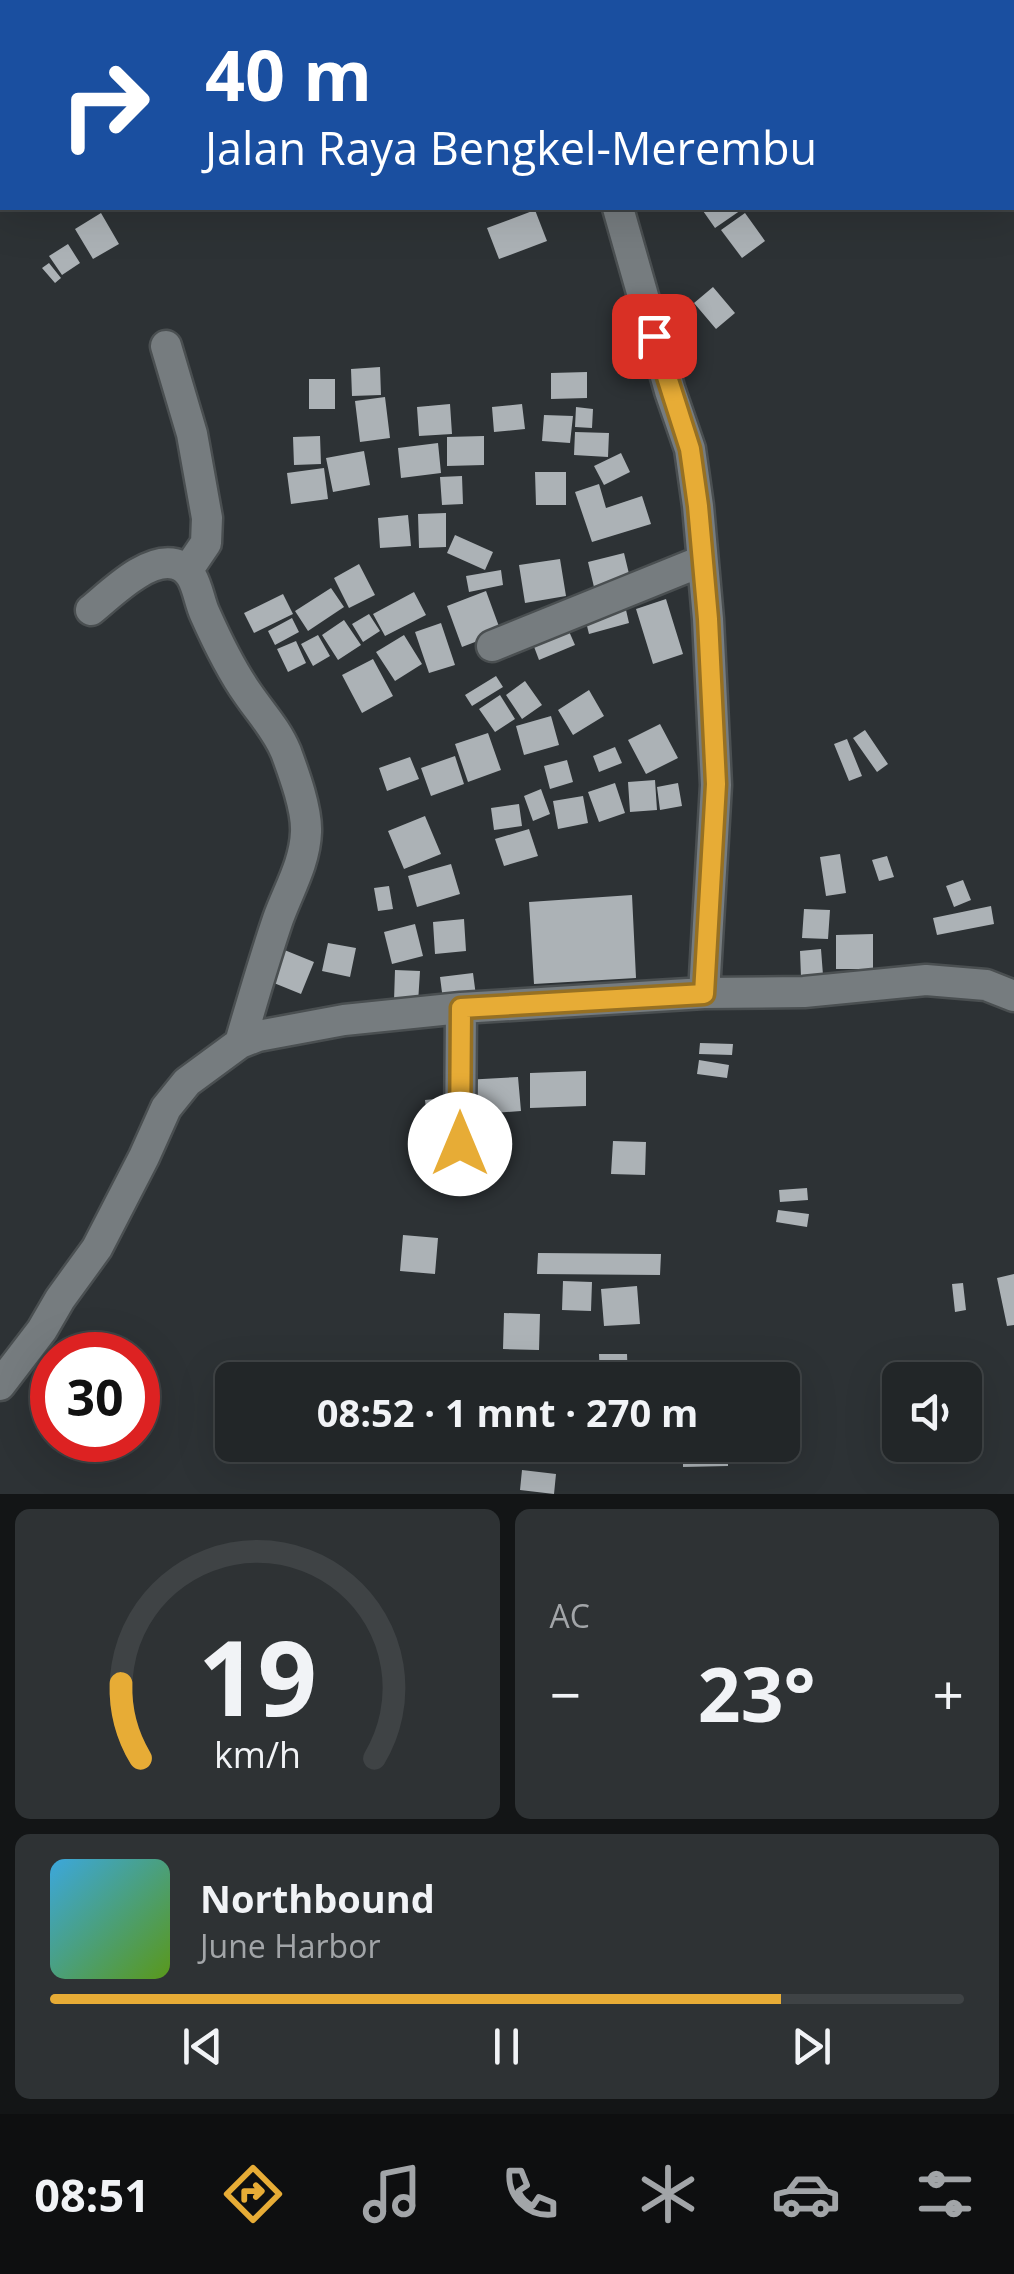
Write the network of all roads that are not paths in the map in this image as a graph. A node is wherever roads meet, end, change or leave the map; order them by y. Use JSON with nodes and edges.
{"nodes":[{"id":1,"x":619,"y":210,"type":"edge"},
{"id":2,"x":166,"y":346,"type":"dead end"},
{"id":3,"x":702,"y":561,"type":"junction"},
{"id":4,"x":187,"y":570,"type":"junction"},
{"id":5,"x":91,"y":610,"type":"dead end"},
{"id":6,"x":492,"y":646,"type":"dead end"},
{"id":7,"x":704,"y":994,"type":"junction"},
{"id":8,"x":1014,"y":996,"type":"edge"},
{"id":9,"x":461,"y":1008,"type":"junction"},
{"id":10,"x":240,"y":1043,"type":"junction"},
{"id":11,"x":460,"y":1144,"type":"dead end"},
{"id":12,"x":0,"y":1386,"type":"edge"}],
"edges":[{"from":1,"to":3,"type":"street"},
{"from":2,"to":4,"type":"street"},
{"from":3,"to":6,"type":"street"},
{"from":3,"to":7,"type":"street"},
{"from":4,"to":5,"type":"street"},
{"from":4,"to":10,"type":"street"},
{"from":7,"to":8,"type":"street"},
{"from":7,"to":9,"type":"street"},
{"from":9,"to":10,"type":"street"},
{"from":9,"to":11,"type":"street"},
{"from":10,"to":12,"type":"street"}]}
